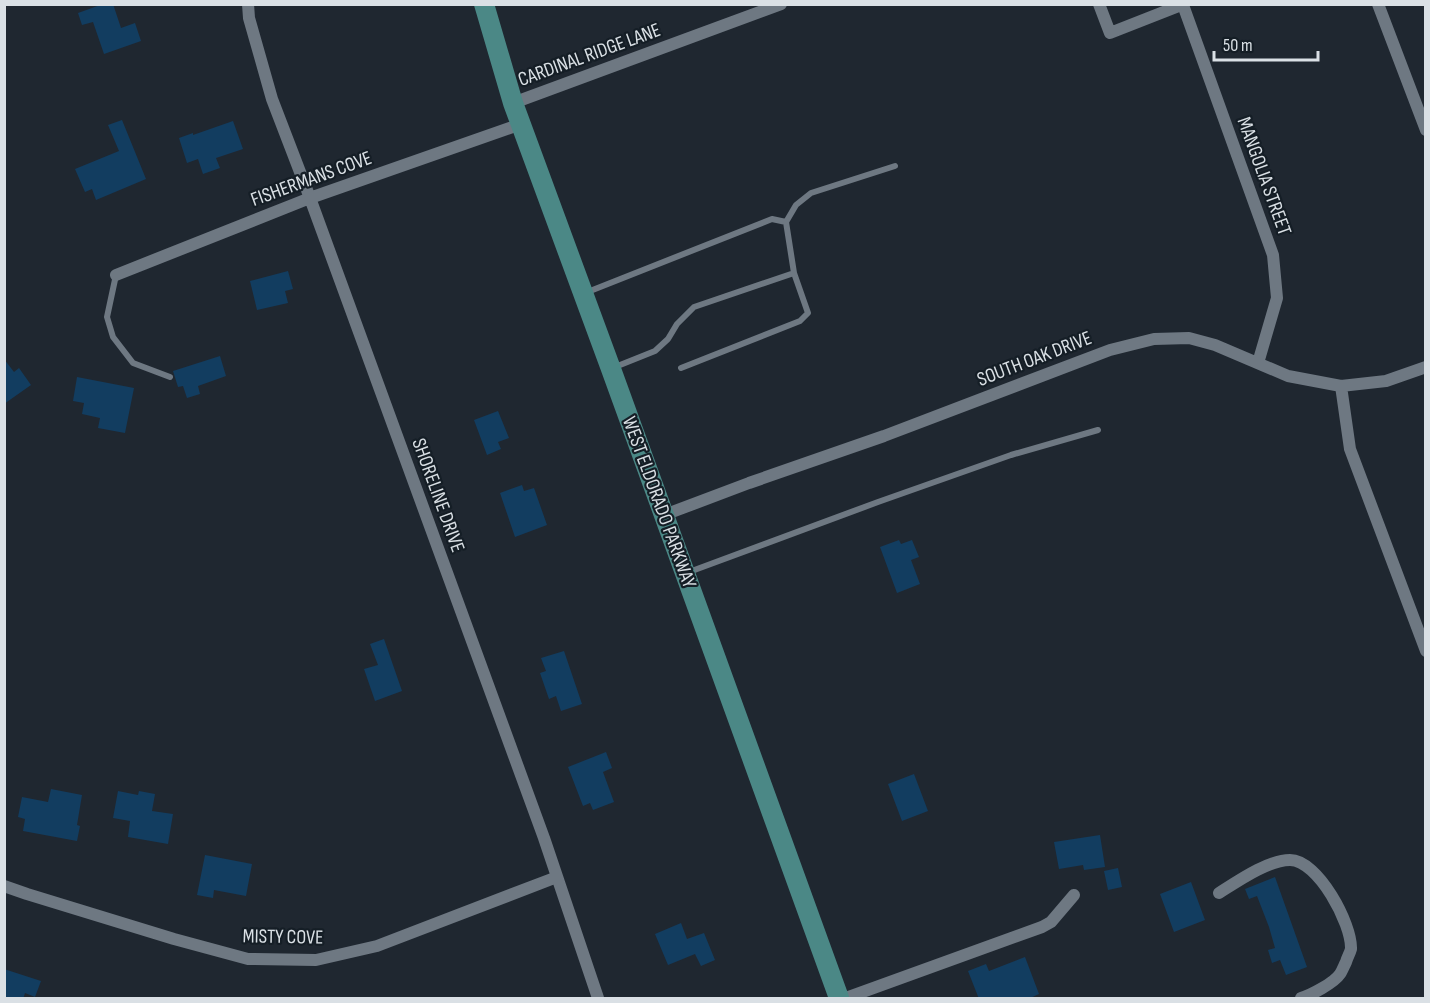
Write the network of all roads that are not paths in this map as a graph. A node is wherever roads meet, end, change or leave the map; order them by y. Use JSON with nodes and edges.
{"nodes":[{"id":1,"x":248,"y":4,"type":"edge"},
{"id":2,"x":484,"y":4,"type":"edge"},
{"id":3,"x":781,"y":4,"type":"edge"},
{"id":4,"x":1099,"y":4,"type":"edge"},
{"id":5,"x":1378,"y":4,"type":"edge"},
{"id":6,"x":1184,"y":5,"type":"edge"},
{"id":7,"x":513,"y":103,"type":"junction"},
{"id":8,"x":520,"y":124,"type":"junction"},
{"id":9,"x":1425,"y":130,"type":"edge"},
{"id":10,"x":894,"y":165,"type":"dead end"},
{"id":11,"x":310,"y":198,"type":"junction"},
{"id":12,"x":786,"y":222,"type":"junction"},
{"id":13,"x":794,"y":273,"type":"junction"},
{"id":14,"x":116,"y":275,"type":"joint"},
{"id":15,"x":584,"y":293,"type":"junction"},
{"id":16,"x":1258,"y":363,"type":"junction"},
{"id":17,"x":1425,"y":367,"type":"edge"},
{"id":18,"x":681,"y":368,"type":"dead end"},
{"id":19,"x":611,"y":369,"type":"junction"},
{"id":20,"x":170,"y":377,"type":"dead end"},
{"id":21,"x":1341,"y":386,"type":"junction"},
{"id":22,"x":1098,"y":430,"type":"dead end"},
{"id":23,"x":664,"y":515,"type":"junction"},
{"id":24,"x":685,"y":573,"type":"junction"},
{"id":25,"x":1425,"y":651,"type":"edge"},
{"id":26,"x":557,"y":878,"type":"junction"},
{"id":27,"x":4,"y":886,"type":"edge"},
{"id":28,"x":1219,"y":893,"type":"dead end"},
{"id":29,"x":1074,"y":895,"type":"dead end"},
{"id":30,"x":598,"y":999,"type":"edge"},
{"id":31,"x":839,"y":999,"type":"edge"},
{"id":32,"x":846,"y":999,"type":"edge"},
{"id":33,"x":1301,"y":999,"type":"edge"}],
"edges":[{"from":1,"to":11,"type":"street","name":"SHORELINE DRIVE"},
{"from":2,"to":7,"type":"main road","name":"WEST ELDORADO PARKWAY"},
{"from":3,"to":7,"type":"street","name":"CARDINAL RIDGE LANE"},
{"from":4,"to":6,"type":"street"},
{"from":5,"to":9,"type":"street"},
{"from":6,"to":16,"type":"street","name":"MANGOLIA STREET"},
{"from":7,"to":8,"type":"main road","name":"WEST ELDORADO PARKWAY"},
{"from":8,"to":11,"type":"street","name":"FISHERMANS COVE"},
{"from":8,"to":15,"type":"main road","name":"WEST ELDORADO PARKWAY"},
{"from":10,"to":12,"type":"lane"},
{"from":11,"to":14,"type":"street","name":"FISHERMANS COVE"},
{"from":11,"to":26,"type":"street","name":"SHORELINE DRIVE"},
{"from":12,"to":13,"type":"lane"},
{"from":12,"to":15,"type":"lane"},
{"from":13,"to":18,"type":"lane"},
{"from":13,"to":19,"type":"lane"},
{"from":14,"to":20,"type":"lane"},
{"from":15,"to":19,"type":"main road","name":"WEST ELDORADO PARKWAY"},
{"from":16,"to":21,"type":"street","name":"SOUTH OAK DRIVE"},
{"from":16,"to":23,"type":"street","name":"SOUTH OAK DRIVE"},
{"from":17,"to":21,"type":"street","name":"SOUTH OAK DRIVE"},
{"from":19,"to":23,"type":"main road","name":"WEST ELDORADO PARKWAY"},
{"from":21,"to":25,"type":"street"},
{"from":22,"to":24,"type":"lane"},
{"from":23,"to":24,"type":"main road","name":"WEST ELDORADO PARKWAY"},
{"from":24,"to":31,"type":"main road","name":"WEST ELDORADO PARKWAY"},
{"from":26,"to":27,"type":"street","name":"MISTY COVE"},
{"from":26,"to":30,"type":"street","name":"SHORELINE DRIVE"},
{"from":28,"to":33,"type":"street"},
{"from":29,"to":32,"type":"street"}]}
